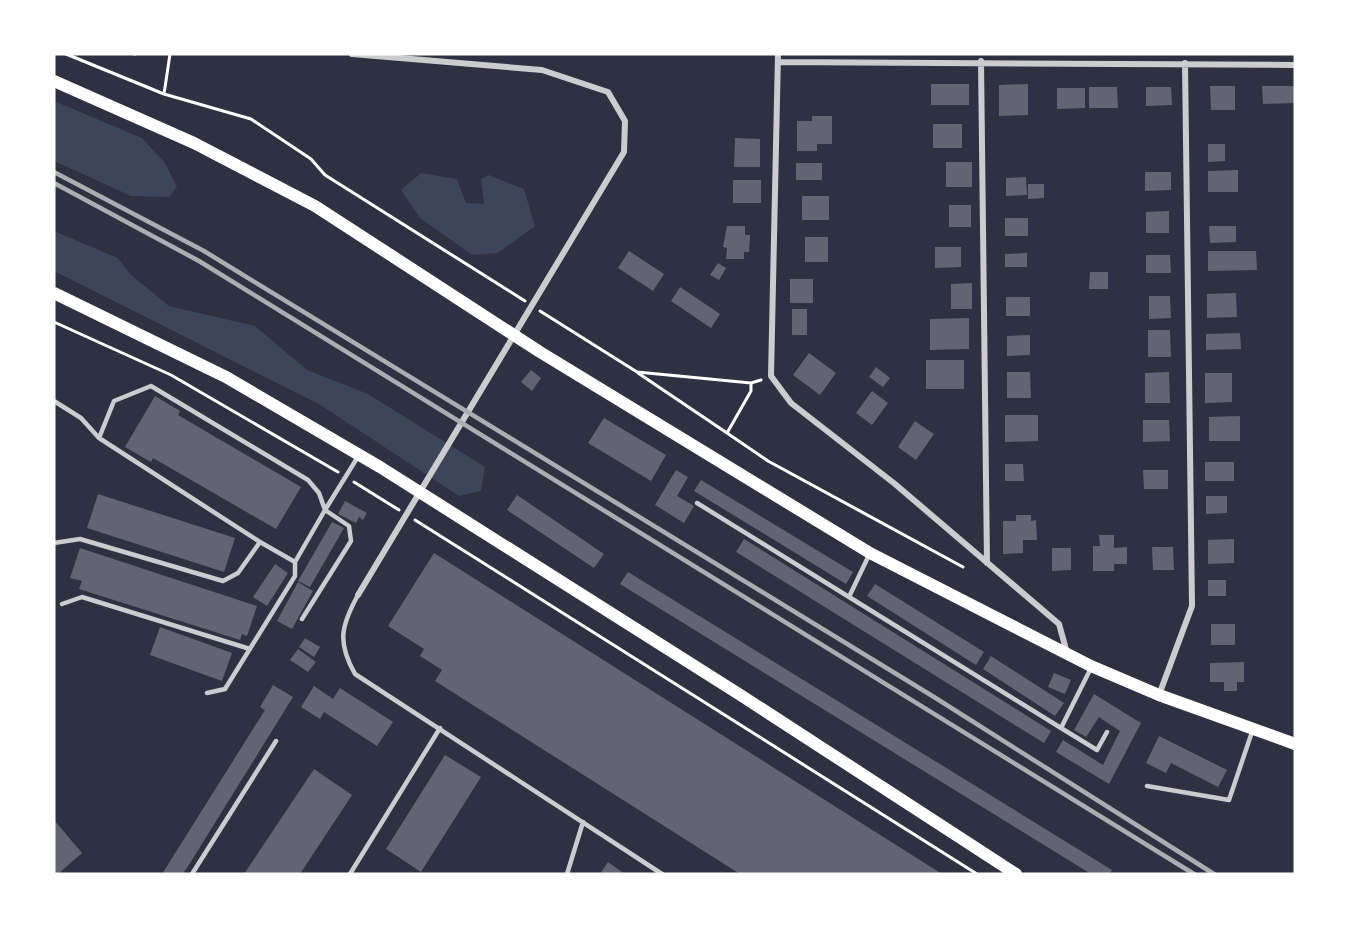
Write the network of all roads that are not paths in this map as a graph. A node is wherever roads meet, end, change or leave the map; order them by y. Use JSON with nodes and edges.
{"nodes":[{"id":1,"x":352,"y":54,"type":"edge"},
{"id":2,"x":778,"y":54,"type":"edge"},
{"id":3,"x":981,"y":61,"type":"junction"},
{"id":4,"x":778,"y":62,"type":"junction"},
{"id":5,"x":1185,"y":63,"type":"junction"},
{"id":6,"x":1295,"y":65,"type":"edge"},
{"id":7,"x":54,"y":81,"type":"edge"},
{"id":8,"x":54,"y":292,"type":"edge"},
{"id":9,"x":54,"y":401,"type":"edge"},
{"id":10,"x":99,"y":438,"type":"junction"},
{"id":11,"x":359,"y":455,"type":"junction"},
{"id":12,"x":697,"y":503,"type":"dead end"},
{"id":13,"x":325,"y":510,"type":"junction"},
{"id":14,"x":260,"y":542,"type":"junction"},
{"id":15,"x":54,"y":543,"type":"edge"},
{"id":16,"x":870,"y":553,"type":"junction"},
{"id":17,"x":295,"y":562,"type":"junction"},
{"id":18,"x":987,"y":563,"type":"junction"},
{"id":19,"x":358,"y":595,"type":"joint"},
{"id":20,"x":849,"y":597,"type":"junction"},
{"id":21,"x":62,"y":604,"type":"dead end"},
{"id":22,"x":302,"y":619,"type":"dead end"},
{"id":23,"x":249,"y":649,"type":"junction"},
{"id":24,"x":1067,"y":654,"type":"junction"},
{"id":25,"x":1092,"y":666,"type":"junction"},
{"id":26,"x":207,"y":693,"type":"dead end"},
{"id":27,"x":1159,"y":695,"type":"junction"},
{"id":28,"x":440,"y":728,"type":"junction"},
{"id":29,"x":1061,"y":728,"type":"junction"},
{"id":30,"x":1253,"y":729,"type":"junction"},
{"id":31,"x":1107,"y":732,"type":"dead end"},
{"id":32,"x":276,"y":741,"type":"dead end"},
{"id":33,"x":1295,"y":744,"type":"edge"},
{"id":34,"x":1147,"y":786,"type":"dead end"},
{"id":35,"x":583,"y":822,"type":"junction"},
{"id":36,"x":192,"y":874,"type":"edge"},
{"id":37,"x":350,"y":874,"type":"edge"},
{"id":38,"x":567,"y":874,"type":"edge"},
{"id":39,"x":662,"y":874,"type":"edge"},
{"id":40,"x":1016,"y":874,"type":"edge"}],
"edges":[{"from":1,"to":19,"type":"street"},
{"from":2,"to":4,"type":"street"},
{"from":3,"to":4,"type":"street"},
{"from":3,"to":5,"type":"street"},
{"from":3,"to":18,"type":"street"},
{"from":4,"to":18,"type":"street"},
{"from":5,"to":6,"type":"street"},
{"from":5,"to":27,"type":"street"},
{"from":7,"to":16,"type":"main road"},
{"from":8,"to":11,"type":"main road"},
{"from":9,"to":10,"type":"lane"},
{"from":10,"to":13,"type":"lane"},
{"from":10,"to":14,"type":"lane"},
{"from":11,"to":13,"type":"lane"},
{"from":11,"to":40,"type":"main road"},
{"from":12,"to":20,"type":"lane"},
{"from":13,"to":17,"type":"lane"},
{"from":13,"to":22,"type":"lane"},
{"from":14,"to":15,"type":"lane"},
{"from":14,"to":17,"type":"lane"},
{"from":16,"to":20,"type":"lane"},
{"from":16,"to":24,"type":"main road"},
{"from":17,"to":23,"type":"lane"},
{"from":18,"to":24,"type":"street"},
{"from":19,"to":28,"type":"lane"},
{"from":20,"to":29,"type":"lane"},
{"from":21,"to":23,"type":"lane"},
{"from":23,"to":26,"type":"lane"},
{"from":24,"to":25,"type":"main road"},
{"from":25,"to":27,"type":"main road"},
{"from":25,"to":29,"type":"lane"},
{"from":27,"to":30,"type":"main road"},
{"from":28,"to":35,"type":"lane"},
{"from":28,"to":37,"type":"lane"},
{"from":29,"to":31,"type":"lane"},
{"from":30,"to":33,"type":"main road"},
{"from":30,"to":34,"type":"lane"},
{"from":32,"to":36,"type":"lane"},
{"from":35,"to":38,"type":"lane"},
{"from":35,"to":39,"type":"lane"}]}
